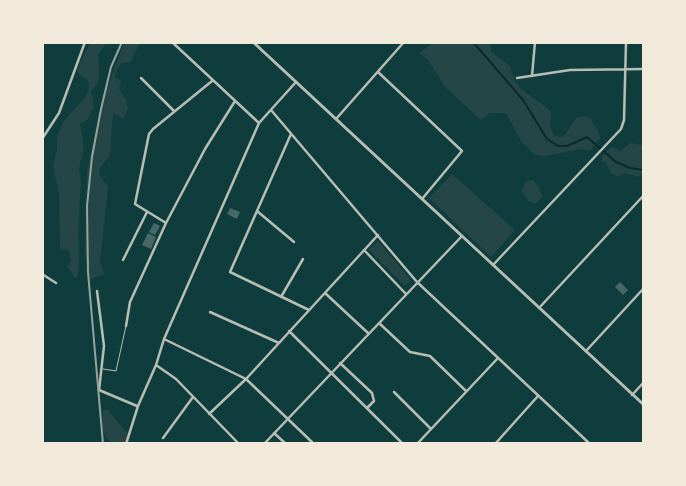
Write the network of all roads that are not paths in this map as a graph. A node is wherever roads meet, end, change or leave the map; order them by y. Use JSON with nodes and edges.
{"nodes":[{"id":1,"x":85,"y":42,"type":"edge"},
{"id":2,"x":172,"y":42,"type":"edge"},
{"id":3,"x":253,"y":42,"type":"edge"},
{"id":4,"x":404,"y":42,"type":"edge"},
{"id":5,"x":535,"y":42,"type":"edge"},
{"id":6,"x":626,"y":42,"type":"edge"},
{"id":7,"x":625,"y":69,"type":"junction"},
{"id":8,"x":644,"y":69,"type":"edge"},
{"id":9,"x":378,"y":72,"type":"junction"},
{"id":10,"x":532,"y":76,"type":"junction"},
{"id":11,"x":141,"y":78,"type":"dead end"},
{"id":12,"x":517,"y":78,"type":"dead end"},
{"id":13,"x":212,"y":81,"type":"junction"},
{"id":14,"x":296,"y":82,"type":"junction"},
{"id":15,"x":235,"y":101,"type":"junction"},
{"id":16,"x":271,"y":110,"type":"junction"},
{"id":17,"x":174,"y":111,"type":"junction"},
{"id":18,"x":336,"y":119,"type":"junction"},
{"id":19,"x":259,"y":123,"type":"junction"},
{"id":20,"x":291,"y":134,"type":"junction"},
{"id":21,"x":42,"y":139,"type":"edge"},
{"id":22,"x":644,"y":195,"type":"edge"},
{"id":23,"x":422,"y":199,"type":"junction"},
{"id":24,"x":257,"y":211,"type":"junction"},
{"id":25,"x":147,"y":212,"type":"junction"},
{"id":26,"x":166,"y":223,"type":"junction"},
{"id":27,"x":378,"y":235,"type":"junction"},
{"id":28,"x":462,"y":236,"type":"junction"},
{"id":29,"x":294,"y":242,"type":"dead end"},
{"id":30,"x":364,"y":250,"type":"junction"},
{"id":31,"x":303,"y":259,"type":"dead end"},
{"id":32,"x":124,"y":260,"type":"dead end"},
{"id":33,"x":493,"y":265,"type":"junction"},
{"id":34,"x":42,"y":274,"type":"edge"},
{"id":35,"x":417,"y":282,"type":"junction"},
{"id":36,"x":56,"y":283,"type":"dead end"},
{"id":37,"x":644,"y":288,"type":"edge"},
{"id":38,"x":97,"y":291,"type":"dead end"},
{"id":39,"x":325,"y":292,"type":"junction"},
{"id":40,"x":406,"y":294,"type":"junction"},
{"id":41,"x":281,"y":296,"type":"junction"},
{"id":42,"x":539,"y":308,"type":"junction"},
{"id":43,"x":309,"y":310,"type":"junction"},
{"id":44,"x":210,"y":312,"type":"dead end"},
{"id":45,"x":379,"y":322,"type":"junction"},
{"id":46,"x":126,"y":326,"type":"joint"},
{"id":47,"x":289,"y":332,"type":"junction"},
{"id":48,"x":368,"y":333,"type":"junction"},
{"id":49,"x":164,"y":339,"type":"junction"},
{"id":50,"x":279,"y":343,"type":"junction"},
{"id":51,"x":586,"y":351,"type":"junction"},
{"id":52,"x":498,"y":358,"type":"junction"},
{"id":53,"x":340,"y":363,"type":"junction"},
{"id":54,"x":156,"y":365,"type":"junction"},
{"id":55,"x":102,"y":368,"type":"junction"},
{"id":56,"x":331,"y":373,"type":"junction"},
{"id":57,"x":246,"y":379,"type":"junction"},
{"id":58,"x":644,"y":382,"type":"edge"},
{"id":59,"x":466,"y":391,"type":"junction"},
{"id":60,"x":394,"y":392,"type":"dead end"},
{"id":61,"x":632,"y":394,"type":"junction"},
{"id":62,"x":538,"y":396,"type":"junction"},
{"id":63,"x":192,"y":397,"type":"junction"},
{"id":64,"x":644,"y":405,"type":"edge"},
{"id":65,"x":138,"y":406,"type":"junction"},
{"id":66,"x":367,"y":408,"type":"junction"},
{"id":67,"x":209,"y":414,"type":"junction"},
{"id":68,"x":288,"y":419,"type":"junction"},
{"id":69,"x":431,"y":429,"type":"junction"},
{"id":70,"x":274,"y":433,"type":"junction"},
{"id":71,"x":163,"y":438,"type":"dead end"},
{"id":72,"x":421,"y":440,"type":"junction"},
{"id":73,"x":126,"y":444,"type":"edge"},
{"id":74,"x":239,"y":444,"type":"edge"},
{"id":75,"x":264,"y":444,"type":"edge"},
{"id":76,"x":286,"y":444,"type":"edge"},
{"id":77,"x":314,"y":444,"type":"edge"},
{"id":78,"x":403,"y":444,"type":"edge"},
{"id":79,"x":417,"y":444,"type":"edge"},
{"id":80,"x":425,"y":444,"type":"edge"},
{"id":81,"x":495,"y":444,"type":"edge"},
{"id":82,"x":590,"y":444,"type":"edge"}],
"edges":[{"from":1,"to":21,"type":"street"},
{"from":2,"to":13,"type":"street"},
{"from":3,"to":14,"type":"street"},
{"from":4,"to":9,"type":"street"},
{"from":5,"to":10,"type":"street"},
{"from":6,"to":7,"type":"street"},
{"from":7,"to":8,"type":"street"},
{"from":7,"to":10,"type":"street"},
{"from":7,"to":33,"type":"street"},
{"from":9,"to":18,"type":"street"},
{"from":9,"to":23,"type":"street"},
{"from":10,"to":12,"type":"street"},
{"from":11,"to":17,"type":"street"},
{"from":13,"to":15,"type":"street"},
{"from":13,"to":17,"type":"street"},
{"from":14,"to":16,"type":"street"},
{"from":14,"to":18,"type":"street"},
{"from":15,"to":19,"type":"street"},
{"from":15,"to":26,"type":"street"},
{"from":16,"to":19,"type":"street"},
{"from":16,"to":20,"type":"street"},
{"from":17,"to":25,"type":"street"},
{"from":18,"to":23,"type":"street"},
{"from":19,"to":49,"type":"street"},
{"from":20,"to":24,"type":"street"},
{"from":20,"to":27,"type":"street"},
{"from":22,"to":42,"type":"street"},
{"from":23,"to":28,"type":"street"},
{"from":24,"to":29,"type":"street"},
{"from":24,"to":41,"type":"street"},
{"from":25,"to":26,"type":"street"},
{"from":25,"to":32,"type":"street"},
{"from":26,"to":46,"type":"street"},
{"from":27,"to":30,"type":"street"},
{"from":27,"to":35,"type":"street"},
{"from":28,"to":33,"type":"street"},
{"from":28,"to":35,"type":"street"},
{"from":30,"to":39,"type":"street"},
{"from":30,"to":40,"type":"street"},
{"from":31,"to":41,"type":"street"},
{"from":33,"to":42,"type":"street"},
{"from":34,"to":36,"type":"street"},
{"from":35,"to":40,"type":"street"},
{"from":35,"to":52,"type":"street"},
{"from":37,"to":51,"type":"street"},
{"from":38,"to":55,"type":"street"},
{"from":39,"to":43,"type":"street"},
{"from":39,"to":48,"type":"street"},
{"from":40,"to":45,"type":"street"},
{"from":41,"to":43,"type":"street"},
{"from":42,"to":51,"type":"street"},
{"from":43,"to":47,"type":"street"},
{"from":44,"to":50,"type":"street"},
{"from":45,"to":48,"type":"street"},
{"from":45,"to":59,"type":"street"},
{"from":46,"to":55,"type":"lane"},
{"from":47,"to":50,"type":"street"},
{"from":47,"to":56,"type":"street"},
{"from":48,"to":53,"type":"street"},
{"from":49,"to":54,"type":"street"},
{"from":49,"to":57,"type":"street"},
{"from":50,"to":57,"type":"street"},
{"from":51,"to":61,"type":"street"},
{"from":52,"to":59,"type":"street"},
{"from":52,"to":62,"type":"street"},
{"from":53,"to":56,"type":"street"},
{"from":53,"to":66,"type":"street"},
{"from":54,"to":63,"type":"street"},
{"from":54,"to":65,"type":"street"},
{"from":55,"to":65,"type":"street"},
{"from":56,"to":66,"type":"street"},
{"from":56,"to":68,"type":"street"},
{"from":57,"to":67,"type":"street"},
{"from":57,"to":68,"type":"street"},
{"from":58,"to":61,"type":"street"},
{"from":59,"to":69,"type":"street"},
{"from":60,"to":69,"type":"street"},
{"from":61,"to":64,"type":"street"},
{"from":62,"to":81,"type":"street"},
{"from":62,"to":82,"type":"street"},
{"from":63,"to":67,"type":"street"},
{"from":63,"to":71,"type":"street"},
{"from":65,"to":73,"type":"street"},
{"from":66,"to":78,"type":"street"},
{"from":67,"to":74,"type":"street"},
{"from":68,"to":70,"type":"street"},
{"from":68,"to":77,"type":"street"},
{"from":69,"to":72,"type":"street"},
{"from":70,"to":75,"type":"street"},
{"from":70,"to":76,"type":"street"},
{"from":72,"to":79,"type":"street"},
{"from":72,"to":80,"type":"street"}]}
